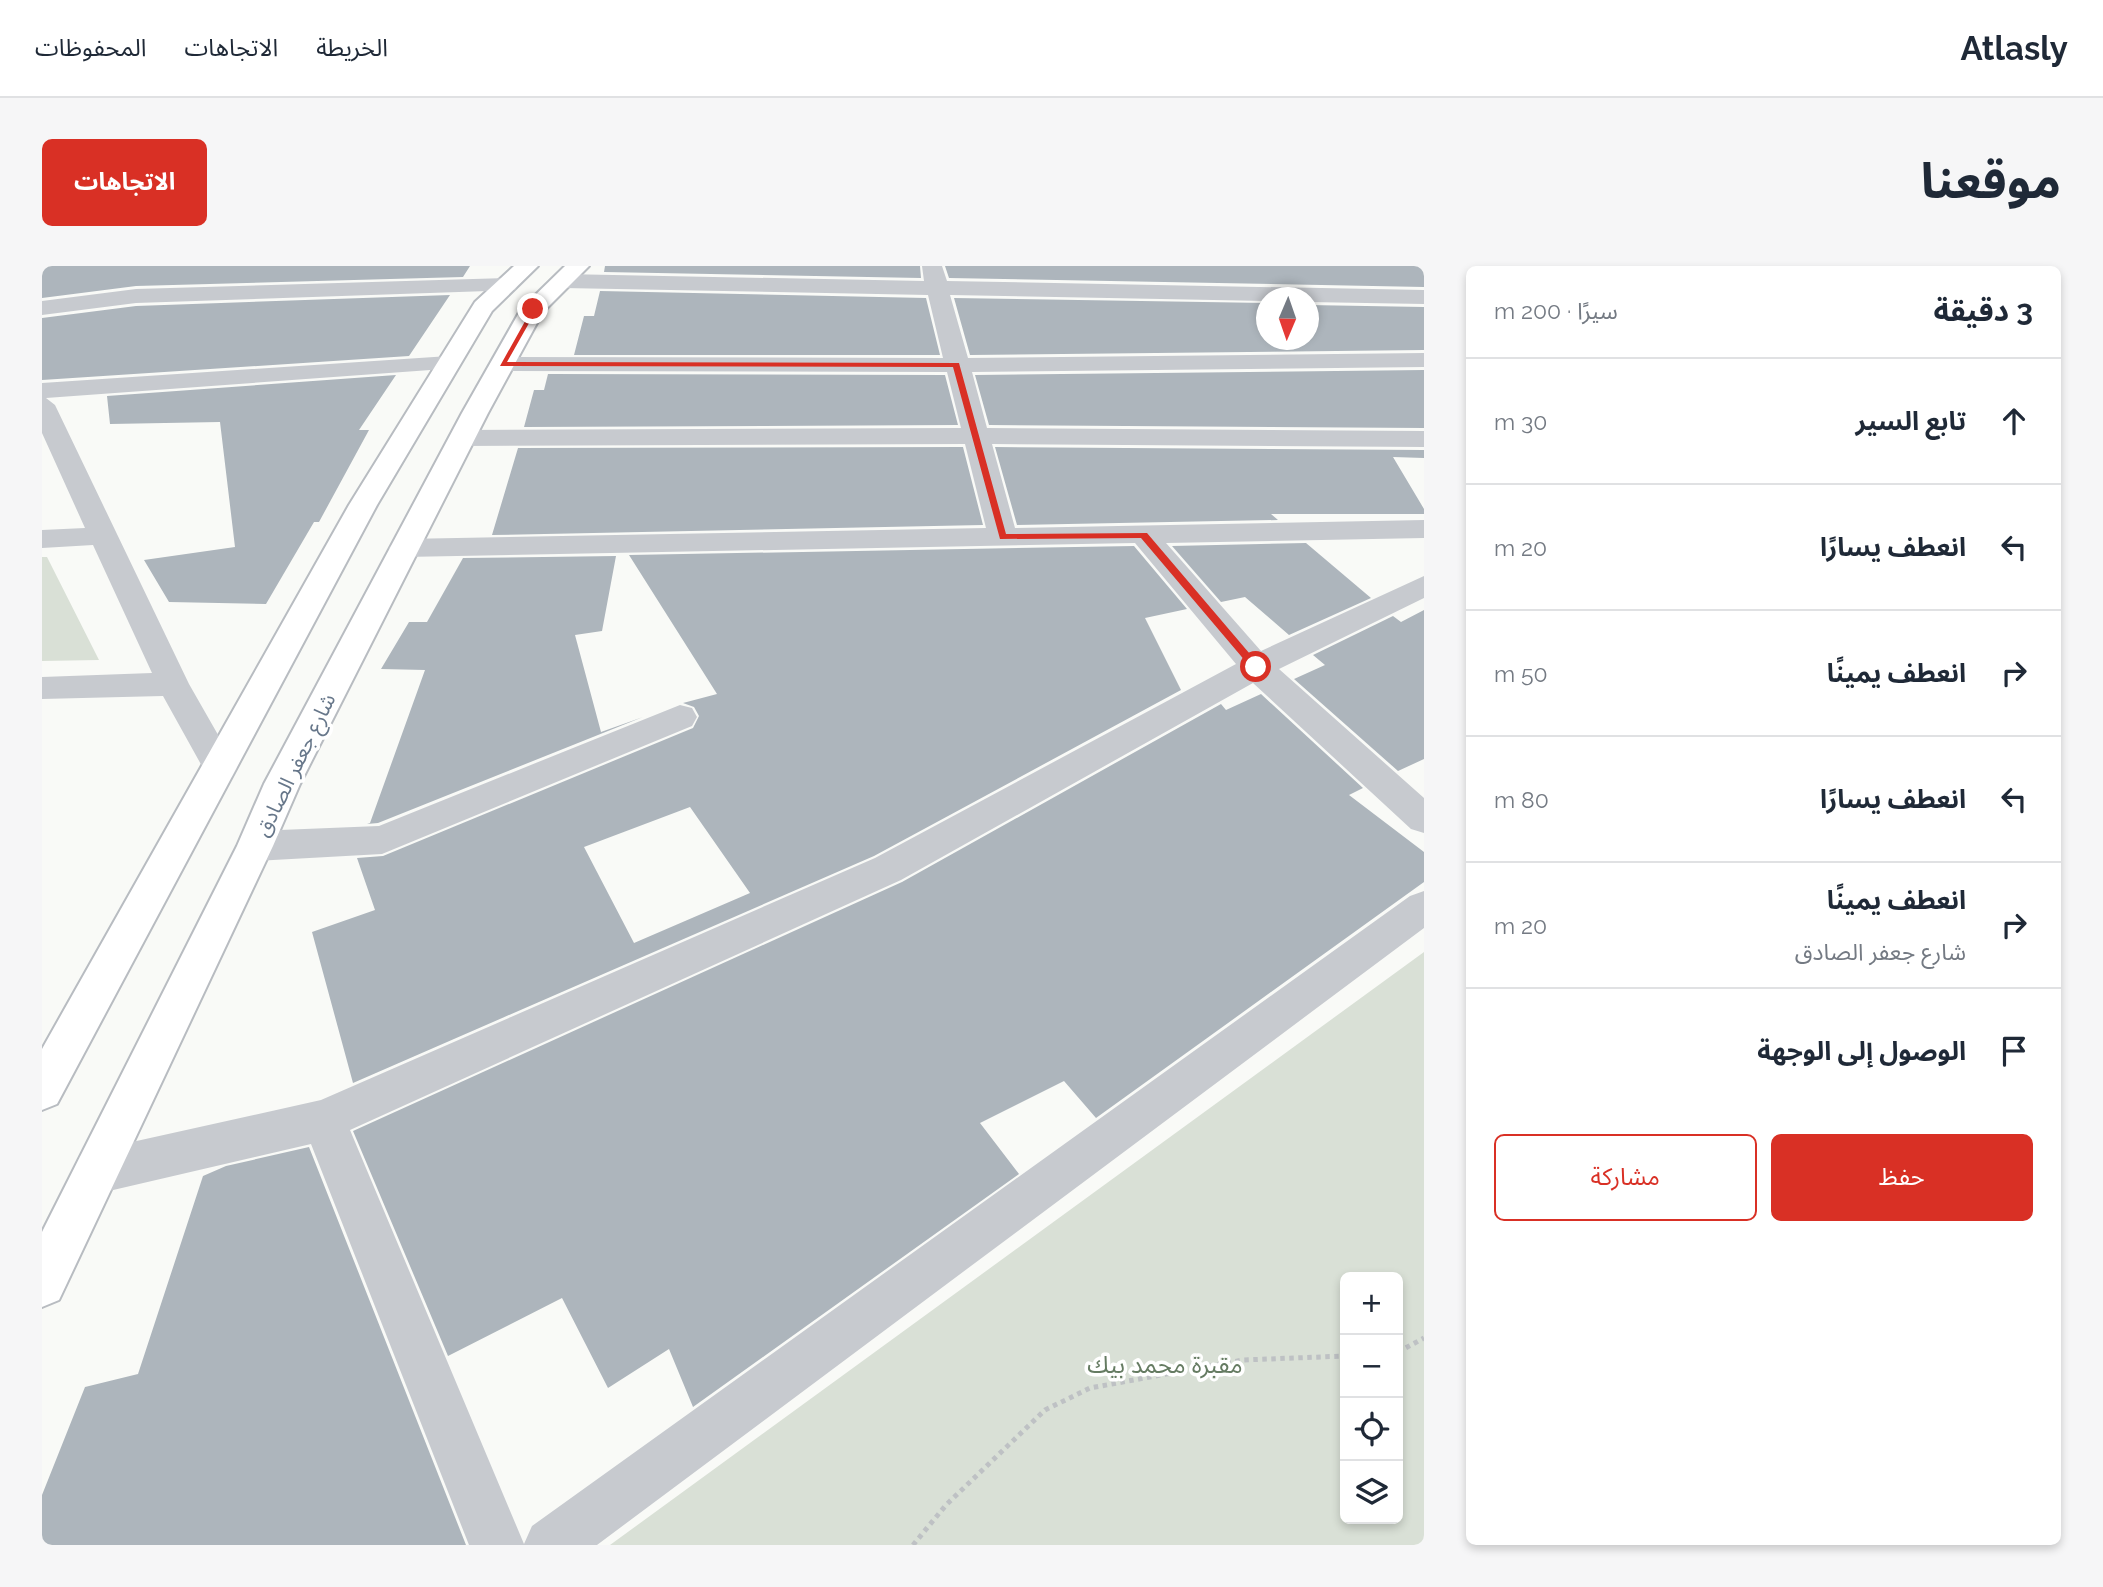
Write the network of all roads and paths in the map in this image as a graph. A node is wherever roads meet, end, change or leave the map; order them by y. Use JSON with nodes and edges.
{"nodes":[{"id":1,"x":571,"y":273,"type":"edge"},
{"id":2,"x":517,"y":275,"type":"edge"},
{"id":3,"x":934,"y":278,"type":"edge"},
{"id":4,"x":1424,"y":297,"type":"edge"},
{"id":5,"x":42,"y":308,"type":"edge"},
{"id":6,"x":1424,"y":360,"type":"edge"},
{"id":7,"x":449,"y":363,"type":"junction"},
{"id":8,"x":502,"y":365,"type":"junction"},
{"id":9,"x":956,"y":365,"type":"junction"},
{"id":10,"x":42,"y":391,"type":"edge"},
{"id":11,"x":45,"y":417,"type":"edge"},
{"id":12,"x":975,"y":436,"type":"junction"},
{"id":13,"x":462,"y":438,"type":"junction"},
{"id":14,"x":1424,"y":439,"type":"edge"},
{"id":15,"x":1424,"y":529,"type":"edge"},
{"id":16,"x":1144,"y":535,"type":"junction"},
{"id":17,"x":103,"y":536,"type":"junction"},
{"id":18,"x":1003,"y":537,"type":"junction"},
{"id":19,"x":42,"y":540,"type":"edge"},
{"id":20,"x":404,"y":548,"type":"junction"},
{"id":21,"x":1424,"y":586,"type":"edge"},
{"id":22,"x":1256,"y":667,"type":"junction"},
{"id":23,"x":173,"y":684,"type":"junction"},
{"id":24,"x":42,"y":688,"type":"edge"},
{"id":25,"x":680,"y":717,"type":"dead end"},
{"id":26,"x":220,"y":768,"type":"junction"},
{"id":27,"x":1420,"y":810,"type":"edge"},
{"id":28,"x":255,"y":846,"type":"junction"},
{"id":29,"x":1424,"y":907,"type":"edge"},
{"id":30,"x":42,"y":1090,"type":"edge"},
{"id":31,"x":324,"y":1119,"type":"junction"},
{"id":32,"x":96,"y":1172,"type":"junction"},
{"id":33,"x":42,"y":1283,"type":"edge"},
{"id":34,"x":1424,"y":1338,"type":"edge"},
{"id":35,"x":1403,"y":1349,"type":"edge"},
{"id":36,"x":1340,"y":1356,"type":"edge"},
{"id":37,"x":497,"y":1545,"type":"edge"},
{"id":38,"x":551,"y":1545,"type":"edge"},
{"id":39,"x":913,"y":1545,"type":"edge"}],
"edges":[{"from":1,"to":3,"type":"street"},
{"from":1,"to":8,"type":"main road","name":"شارع جعفر الصادق"},
{"from":2,"to":5,"type":"street"},
{"from":2,"to":7,"type":"main road"},
{"from":3,"to":4,"type":"street"},
{"from":3,"to":9,"type":"street"},
{"from":6,"to":9,"type":"street"},
{"from":7,"to":10,"type":"street"},
{"from":7,"to":26,"type":"main road"},
{"from":8,"to":9,"type":"street"},
{"from":8,"to":13,"type":"main road","name":"شارع جعفر الصادق"},
{"from":9,"to":12,"type":"street"},
{"from":11,"to":17,"type":"street"},
{"from":12,"to":13,"type":"street"},
{"from":12,"to":14,"type":"street"},
{"from":12,"to":18,"type":"street"},
{"from":13,"to":20,"type":"main road","name":"شارع جعفر الصادق"},
{"from":15,"to":16,"type":"street"},
{"from":16,"to":18,"type":"street"},
{"from":16,"to":22,"type":"street"},
{"from":17,"to":19,"type":"street"},
{"from":17,"to":23,"type":"street"},
{"from":18,"to":20,"type":"street"},
{"from":20,"to":28,"type":"main road","name":"شارع جعفر الصادق"},
{"from":21,"to":22,"type":"street"},
{"from":22,"to":27,"type":"street"},
{"from":22,"to":31,"type":"street"},
{"from":23,"to":24,"type":"street"},
{"from":23,"to":26,"type":"street"},
{"from":25,"to":28,"type":"street"},
{"from":26,"to":30,"type":"main road"},
{"from":28,"to":32,"type":"main road","name":"شارع جعفر الصادق"},
{"from":29,"to":38,"type":"street"},
{"from":31,"to":32,"type":"street"},
{"from":31,"to":37,"type":"street"},
{"from":32,"to":33,"type":"main road","name":"شارع جعفر الصادق"},
{"from":34,"to":35,"type":"path"},
{"from":36,"to":39,"type":"path"}]}
